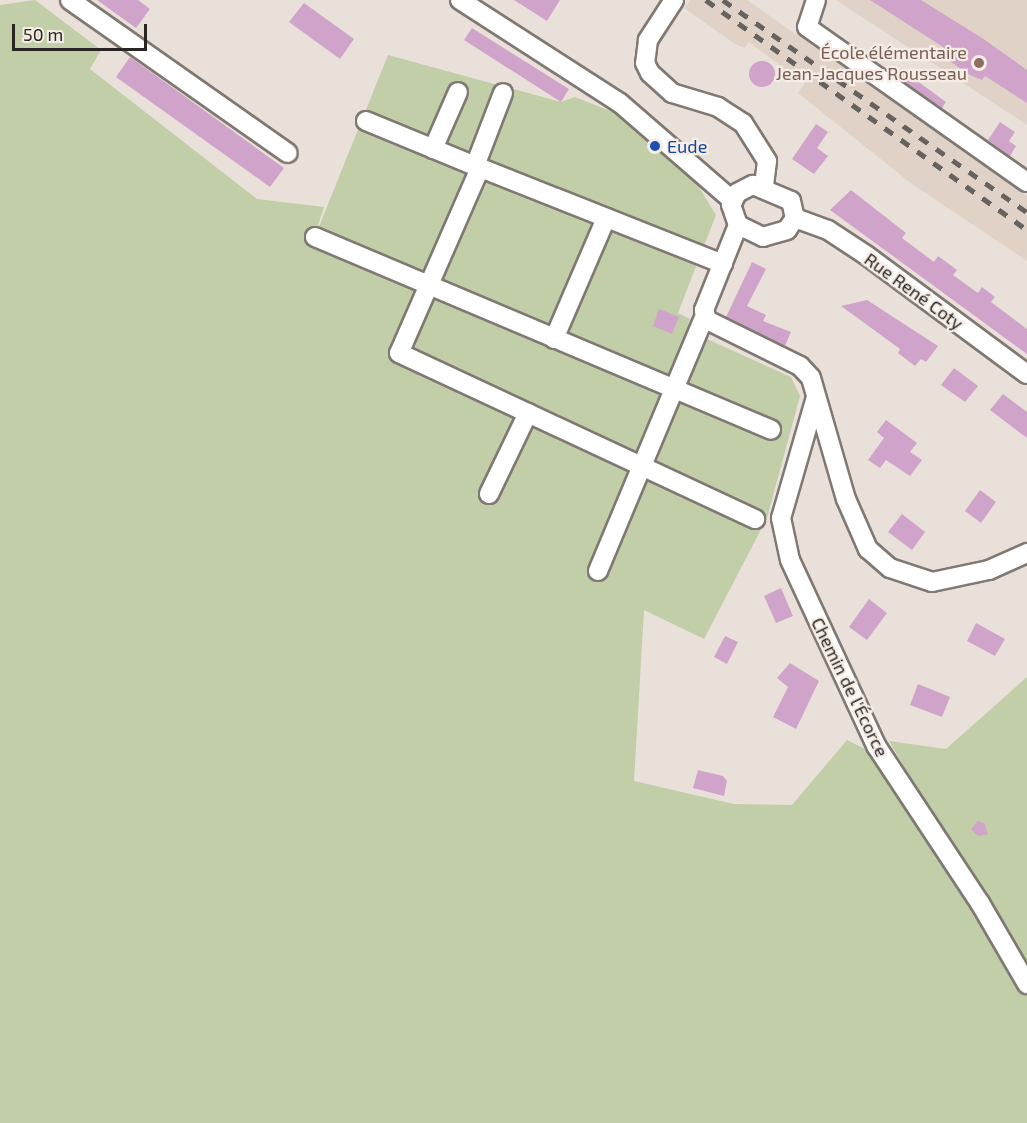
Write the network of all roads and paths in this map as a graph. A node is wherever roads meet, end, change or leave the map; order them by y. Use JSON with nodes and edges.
{"nodes":[{"id":1,"x":70,"y":0,"type":"edge"},
{"id":2,"x":460,"y":0,"type":"edge"},
{"id":3,"x":674,"y":0,"type":"edge"},
{"id":4,"x":816,"y":0,"type":"edge"},
{"id":5,"x":458,"y":92,"type":"dead end"},
{"id":6,"x":503,"y":93,"type":"dead end"},
{"id":7,"x":366,"y":121,"type":"dead end"},
{"id":8,"x":434,"y":149,"type":"junction"},
{"id":9,"x":288,"y":153,"type":"dead end"},
{"id":10,"x":477,"y":167,"type":"junction"},
{"id":11,"x":1027,"y":182,"type":"edge"},
{"id":12,"x":765,"y":187,"type":"junction"},
{"id":13,"x":733,"y":201,"type":"junction"},
{"id":14,"x":606,"y":218,"type":"junction"},
{"id":15,"x":795,"y":218,"type":"junction"},
{"id":16,"x":738,"y":225,"type":"junction"},
{"id":17,"x":315,"y":237,"type":"dead end"},
{"id":18,"x":723,"y":264,"type":"junction"},
{"id":19,"x":429,"y":286,"type":"junction"},
{"id":20,"x":705,"y":315,"type":"junction"},
{"id":21,"x":554,"y":339,"type":"junction"},
{"id":22,"x":1027,"y":374,"type":"edge"},
{"id":23,"x":674,"y":389,"type":"junction"},
{"id":24,"x":816,"y":397,"type":"junction"},
{"id":25,"x":528,"y":413,"type":"junction"},
{"id":26,"x":771,"y":430,"type":"dead end"},
{"id":27,"x":642,"y":466,"type":"junction"},
{"id":28,"x":489,"y":494,"type":"dead end"},
{"id":29,"x":755,"y":519,"type":"dead end"},
{"id":30,"x":1027,"y":553,"type":"edge"},
{"id":31,"x":598,"y":571,"type":"dead end"},
{"id":32,"x":1027,"y":984,"type":"edge"}],
"edges":[{"from":1,"to":9,"type":"street"},
{"from":2,"to":13,"type":"street"},
{"from":3,"to":12,"type":"street"},
{"from":4,"to":11,"type":"street"},
{"from":5,"to":8,"type":"street"},
{"from":6,"to":10,"type":"street"},
{"from":7,"to":8,"type":"street"},
{"from":8,"to":10,"type":"street"},
{"from":10,"to":14,"type":"street"},
{"from":10,"to":19,"type":"street"},
{"from":12,"to":13,"type":"street"},
{"from":12,"to":15,"type":"street"},
{"from":13,"to":16,"type":"street"},
{"from":14,"to":18,"type":"street"},
{"from":14,"to":21,"type":"street"},
{"from":15,"to":16,"type":"street"},
{"from":15,"to":22,"type":"street","name":"Rue René Coty"},
{"from":16,"to":18,"type":"street"},
{"from":17,"to":19,"type":"street"},
{"from":18,"to":20,"type":"street"},
{"from":19,"to":21,"type":"street"},
{"from":19,"to":25,"type":"street"},
{"from":20,"to":23,"type":"street"},
{"from":20,"to":24,"type":"street"},
{"from":21,"to":23,"type":"street"},
{"from":23,"to":26,"type":"street"},
{"from":23,"to":27,"type":"street"},
{"from":24,"to":30,"type":"street"},
{"from":24,"to":32,"type":"street","name":"Chemin de l'Écorce"},
{"from":25,"to":27,"type":"street"},
{"from":25,"to":28,"type":"street"},
{"from":27,"to":29,"type":"street"},
{"from":27,"to":31,"type":"street"}]}
